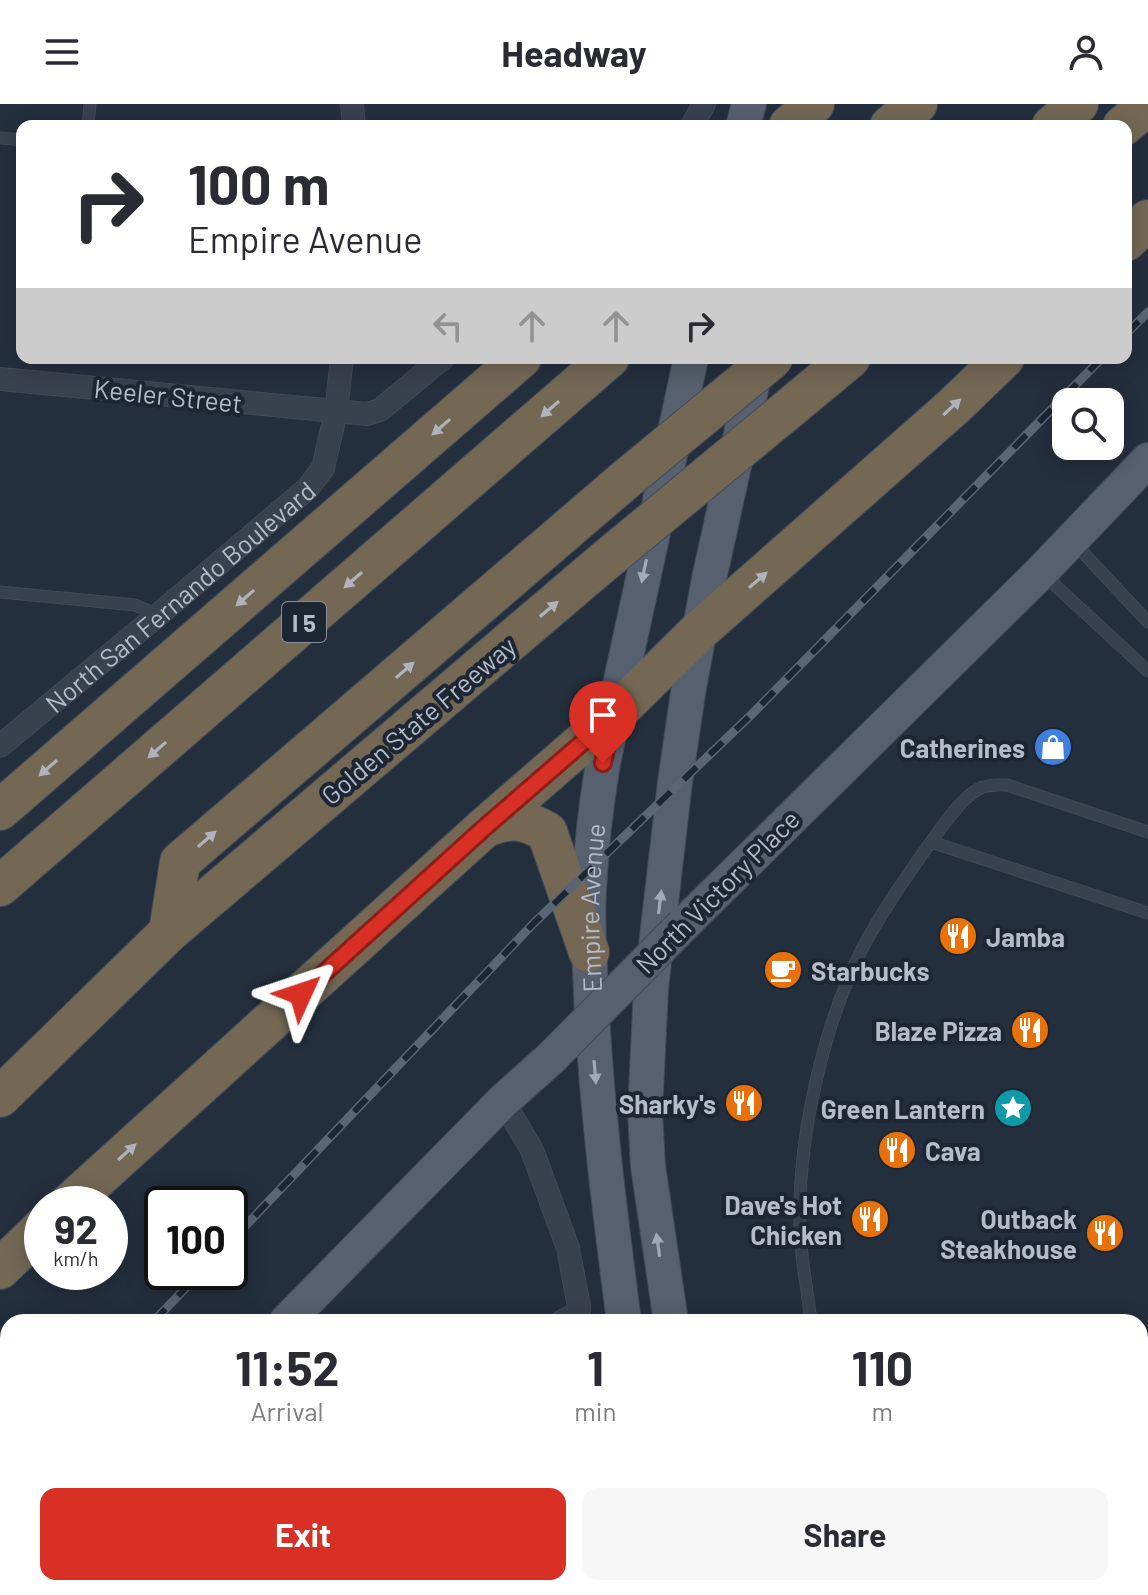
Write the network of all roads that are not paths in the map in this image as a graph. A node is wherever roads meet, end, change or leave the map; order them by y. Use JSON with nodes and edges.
{"nodes":[{"id":1,"x":814,"y":104,"type":"edge"},
{"id":2,"x":917,"y":104,"type":"edge"},
{"id":3,"x":1078,"y":104,"type":"edge"},
{"id":4,"x":1148,"y":105,"type":"edge"},
{"id":5,"x":796,"y":120,"type":"edge"},
{"id":6,"x":897,"y":120,"type":"edge"},
{"id":7,"x":1059,"y":120,"type":"edge"},
{"id":8,"x":1130,"y":120,"type":"edge"},
{"id":9,"x":1148,"y":220,"type":"edge"},
{"id":10,"x":1132,"y":235,"type":"edge"},
{"id":11,"x":341,"y":364,"type":"edge"},
{"id":12,"x":436,"y":364,"type":"edge"},
{"id":13,"x":514,"y":364,"type":"edge"},
{"id":14,"x":602,"y":364,"type":"edge"},
{"id":15,"x":690,"y":364,"type":"edge"},
{"id":16,"x":757,"y":364,"type":"edge"},
{"id":17,"x":766,"y":364,"type":"edge"},
{"id":18,"x":843,"y":364,"type":"edge"},
{"id":19,"x":998,"y":364,"type":"edge"},
{"id":20,"x":0,"y":379,"type":"edge"},
{"id":21,"x":336,"y":412,"type":"junction"},
{"id":22,"x":1148,"y":460,"type":"edge"},
{"id":23,"x":1071,"y":540,"type":"junction"},
{"id":24,"x":1041,"y":572,"type":"junction"},
{"id":25,"x":0,"y":592,"type":"edge"},
{"id":26,"x":158,"y":615,"type":"junction"},
{"id":27,"x":1148,"y":622,"type":"edge"},
{"id":28,"x":699,"y":631,"type":"junction"},
{"id":29,"x":1148,"y":671,"type":"edge"},
{"id":30,"x":613,"y":716,"type":"junction"},
{"id":31,"x":0,"y":746,"type":"edge"},
{"id":32,"x":0,"y":810,"type":"edge"},
{"id":33,"x":484,"y":828,"type":"junction"},
{"id":34,"x":1148,"y":832,"type":"edge"},
{"id":35,"x":931,"y":842,"type":"junction"},
{"id":36,"x":0,"y":886,"type":"edge"},
{"id":37,"x":1148,"y":913,"type":"edge"},
{"id":38,"x":169,"y":932,"type":"junction"},
{"id":39,"x":589,"y":952,"type":"junction"},
{"id":40,"x":0,"y":1097,"type":"edge"},
{"id":41,"x":503,"y":1101,"type":"junction"},
{"id":42,"x":89,"y":1186,"type":"edge"},
{"id":43,"x":24,"y":1246,"type":"edge"},
{"id":44,"x":0,"y":1269,"type":"edge"},
{"id":45,"x":294,"y":1314,"type":"edge"},
{"id":46,"x":579,"y":1314,"type":"edge"},
{"id":47,"x":623,"y":1314,"type":"edge"},
{"id":48,"x":670,"y":1314,"type":"edge"},
{"id":49,"x":810,"y":1314,"type":"edge"}],
"edges":[{"from":1,"to":5,"type":"highway"},
{"from":2,"to":6,"type":"highway"},
{"from":3,"to":7,"type":"highway"},
{"from":4,"to":8,"type":"highway"},
{"from":9,"to":10,"type":"highway"},
{"from":11,"to":21,"type":"street","name":"North San Fernando Boulevard"},
{"from":12,"to":21,"type":"street"},
{"from":13,"to":32,"type":"highway","one_way":true},
{"from":14,"to":36,"type":"highway","number":"I 5","one_way":true},
{"from":15,"to":30,"type":"main road","name":"Empire Avenue","one_way":true},
{"from":16,"to":28,"type":"main road"},
{"from":38,"to":17,"type":"highway","one_way":true,"bridge":true},
{"from":38,"to":18,"type":"highway","name":"Golden State Freeway","one_way":true,"bridge":true},
{"from":28,"to":19,"type":"highway","one_way":true},
{"from":20,"to":21,"type":"street","name":"Keeler Street"},
{"from":21,"to":26,"type":"street","name":"North San Fernando Boulevard"},
{"from":22,"to":23,"type":"main road","name":"North Victory Place"},
{"from":23,"to":24,"type":"main road","name":"North Victory Place"},
{"from":23,"to":27,"type":"lane"},
{"from":24,"to":29,"type":"lane"},
{"from":24,"to":41,"type":"main road","name":"North Victory Place","bridge":true},
{"from":25,"to":26,"type":"lane"},
{"from":26,"to":31,"type":"street","name":"North San Fernando Boulevard"},
{"from":28,"to":30,"type":"highway"},
{"from":48,"to":28,"type":"main road","one_way":true},
{"from":30,"to":33,"type":"highway"},
{"from":30,"to":39,"type":"main road","name":"Empire Avenue"},
{"from":33,"to":39,"type":"highway"},
{"from":42,"to":33,"type":"highway","one_way":true},
{"from":34,"to":35,"type":"lane"},
{"from":35,"to":37,"type":"lane"},
{"from":35,"to":49,"type":"lane"},
{"from":38,"to":40,"type":"highway","name":"Golden State Freeway"},
{"from":39,"to":47,"type":"main road","name":"Empire Avenue","one_way":true},
{"from":41,"to":45,"type":"main road","name":"North Victory Place"},
{"from":41,"to":46,"type":"street"},
{"from":43,"to":44,"type":"highway"}]}
